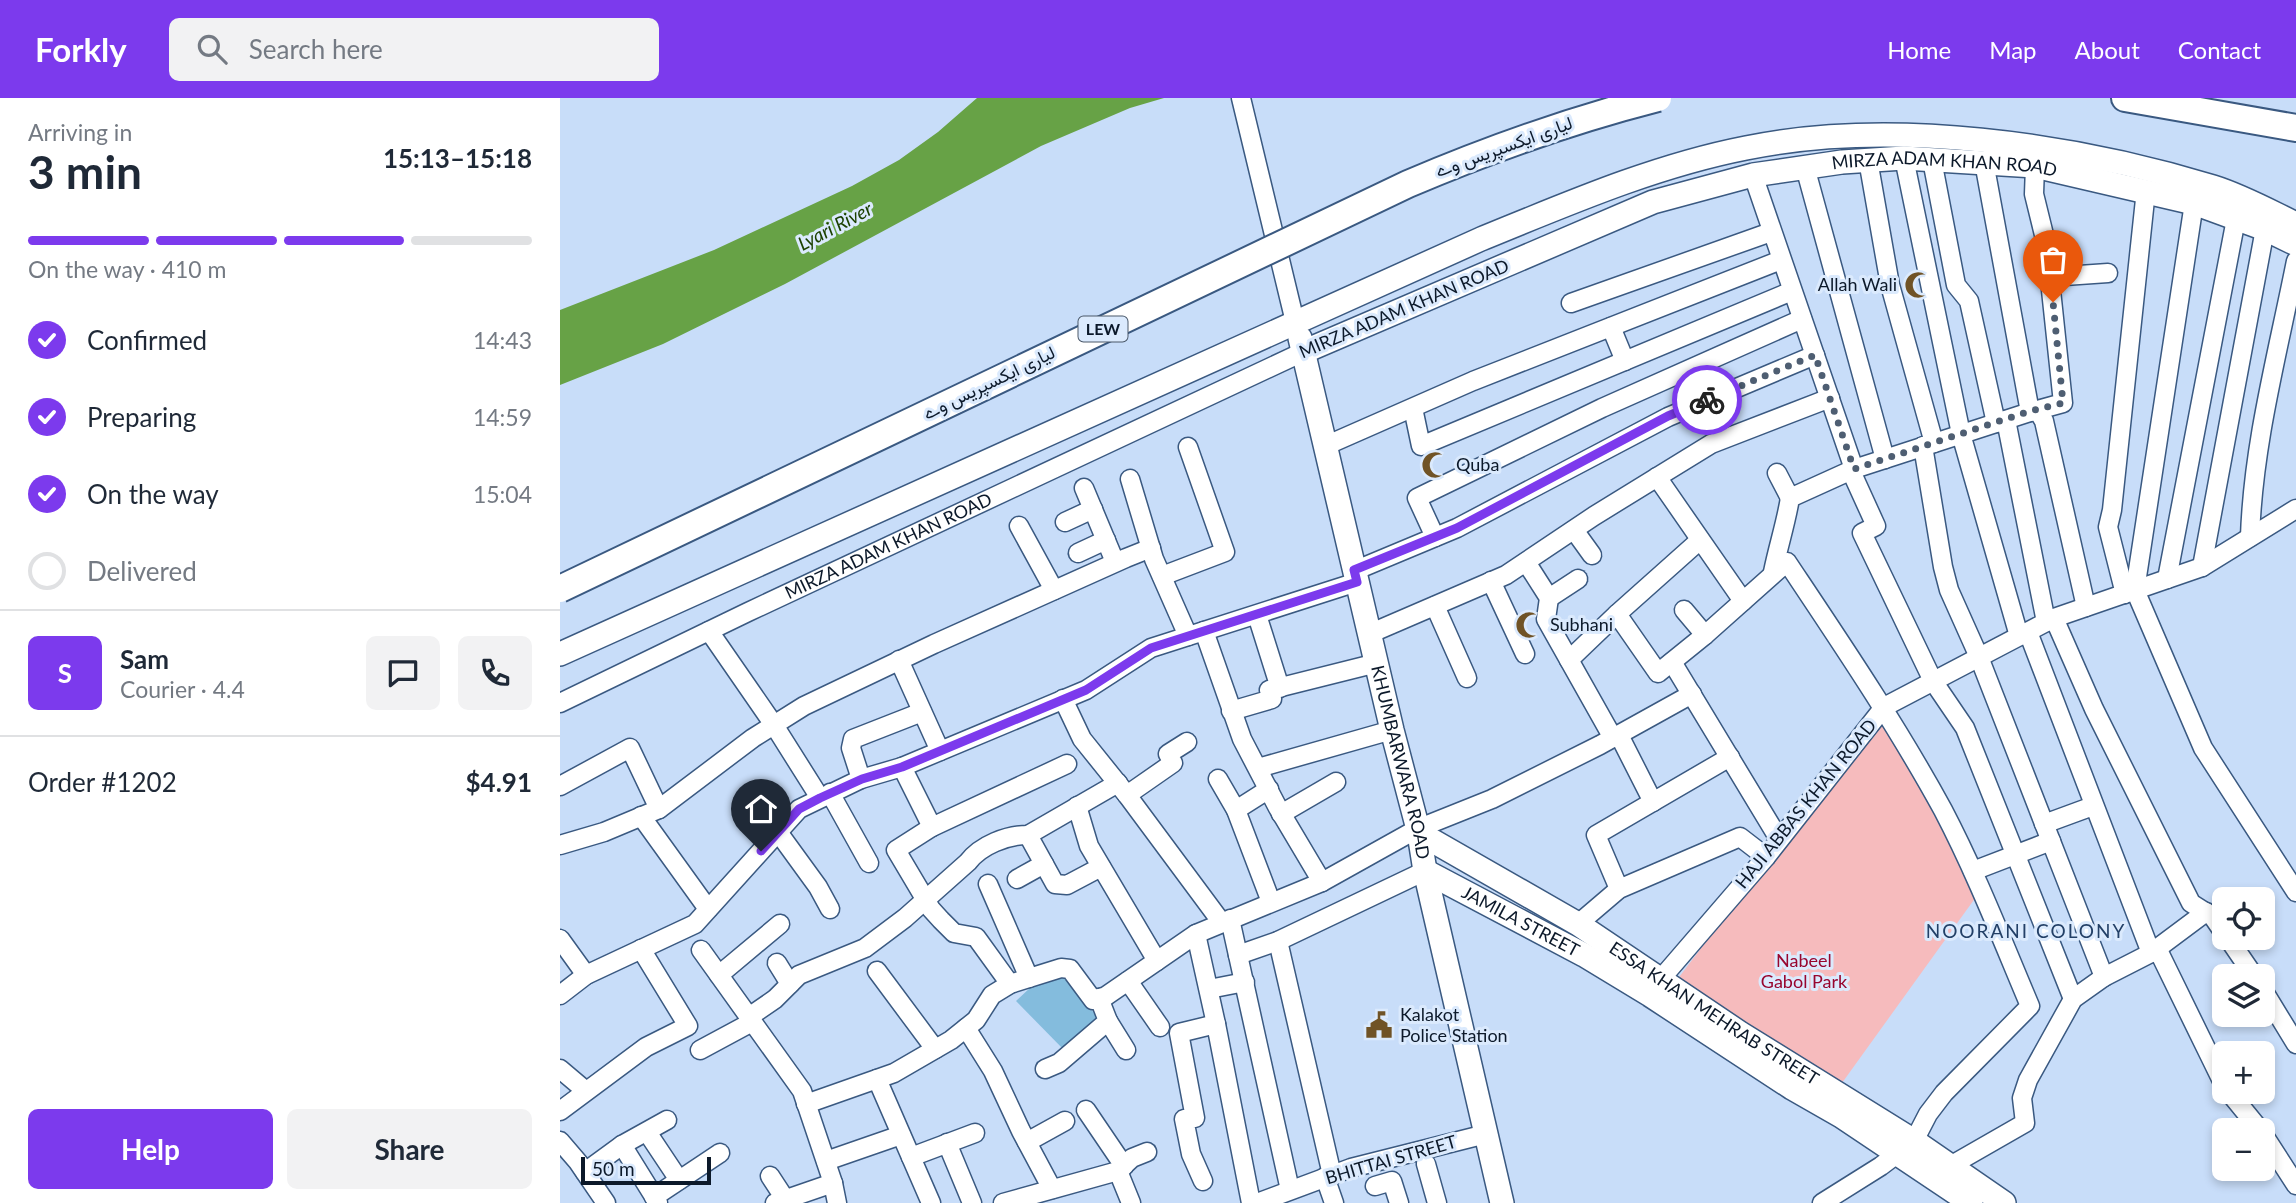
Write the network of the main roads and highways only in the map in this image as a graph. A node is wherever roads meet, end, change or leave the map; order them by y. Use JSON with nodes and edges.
{"nodes":[{"id":1,"x":1658,"y":98,"type":"edge"},
{"id":2,"x":2124,"y":98,"type":"edge"},
{"id":3,"x":2296,"y":128,"type":"edge"},
{"id":4,"x":2296,"y":223,"type":"edge"},
{"id":5,"x":2296,"y":244,"type":"edge"},
{"id":6,"x":1296,"y":322,"type":"junction"},
{"id":7,"x":1303,"y":352,"type":"junction"},
{"id":8,"x":560,"y":589,"type":"edge"},
{"id":9,"x":560,"y":654,"type":"edge"},
{"id":10,"x":1418,"y":831,"type":"junction"},
{"id":11,"x":1425,"y":872,"type":"junction"},
{"id":12,"x":1654,"y":986,"type":"junction"},
{"id":13,"x":1941,"y":1171,"type":"junction"},
{"id":14,"x":1502,"y":1203,"type":"edge"},
{"id":15,"x":1970,"y":1203,"type":"edge"},
{"id":16,"x":2004,"y":1203,"type":"edge"}],
"edges":[{"from":1,"to":8,"type":"highway","name":"لیاری ایکسپریس وے","number":"LEW","bridge":true},
{"from":2,"to":3,"type":"highway"},
{"from":4,"to":6,"type":"main road","name":"MIRZA ADAM KHAN ROAD"},
{"from":5,"to":7,"type":"main road","name":"MIRZA ADAM KHAN ROAD"},
{"from":6,"to":7,"type":"main road","name":"KHUMBARWARA ROAD"},
{"from":6,"to":9,"type":"main road","name":"MIRZA ADAM KHAN ROAD"},
{"from":7,"to":10,"type":"main road","name":"KHUMBARWARA ROAD"},
{"from":10,"to":11,"type":"main road","name":"KHUMBARWARA ROAD"},
{"from":10,"to":12,"type":"main road","name":"ESSA KHAN MEHRAB STREET"},
{"from":11,"to":12,"type":"main road","name":"JAMILA STREET"},
{"from":11,"to":14,"type":"main road","name":"KHUMBARWARA ROAD"},
{"from":12,"to":13,"type":"main road","name":"ESSA KHAN MEHRAB STREET"},
{"from":13,"to":15,"type":"main road","name":"ESSA KHAN MEHRAB STREET"},
{"from":13,"to":16,"type":"main road","name":"ESSA KHAN MEHRAB STREET"}]}
